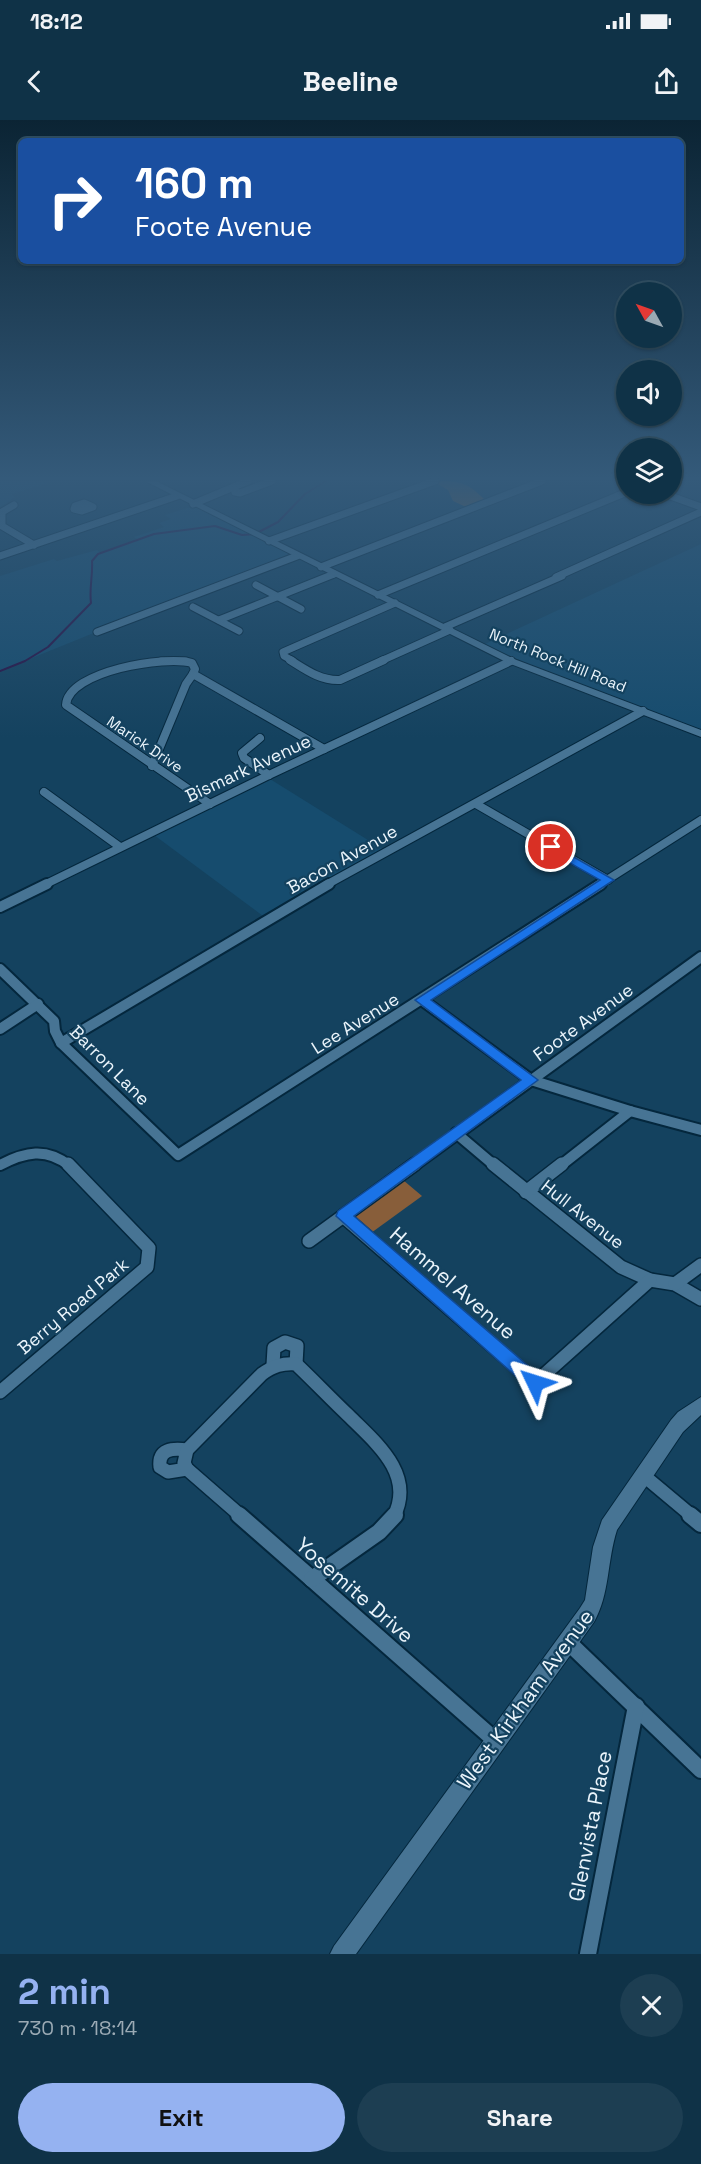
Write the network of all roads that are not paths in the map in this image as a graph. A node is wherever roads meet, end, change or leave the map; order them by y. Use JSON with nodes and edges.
{"nodes":[{"id":1,"x":269,"y":567,"type":"edge"},
{"id":2,"x":321,"y":567,"type":"edge"},
{"id":3,"x":447,"y":567,"type":"edge"},
{"id":4,"x":581,"y":567,"type":"edge"},
{"id":5,"x":334,"y":574,"type":"junction"},
{"id":6,"x":256,"y":585,"type":"dead end"},
{"id":7,"x":378,"y":595,"type":"junction"},
{"id":8,"x":277,"y":597,"type":"junction"},
{"id":9,"x":395,"y":603,"type":"junction"},
{"id":10,"x":193,"y":607,"type":"dead end"},
{"id":11,"x":301,"y":609,"type":"dead end"},
{"id":12,"x":219,"y":620,"type":"junction"},
{"id":13,"x":447,"y":629,"type":"junction"},
{"id":14,"x":239,"y":631,"type":"dead end"},
{"id":15,"x":97,"y":632,"type":"dead end"},
{"id":16,"x":511,"y":660,"type":"junction"},
{"id":17,"x":193,"y":674,"type":"junction"},
{"id":18,"x":643,"y":711,"type":"junction"},
{"id":19,"x":701,"y":734,"type":"edge"},
{"id":20,"x":260,"y":738,"type":"dead end"},
{"id":21,"x":324,"y":749,"type":"junction"},
{"id":22,"x":152,"y":766,"type":"junction"},
{"id":23,"x":269,"y":775,"type":"junction"},
{"id":24,"x":44,"y":792,"type":"dead end"},
{"id":25,"x":210,"y":804,"type":"junction"},
{"id":26,"x":476,"y":804,"type":"junction"},
{"id":27,"x":701,"y":820,"type":"edge"},
{"id":28,"x":120,"y":847,"type":"junction"},
{"id":29,"x":608,"y":880,"type":"junction"},
{"id":30,"x":1,"y":905,"type":"edge"},
{"id":31,"x":701,"y":957,"type":"edge"},
{"id":32,"x":696,"y":966,"type":"edge"},
{"id":33,"x":0,"y":969,"type":"edge"},
{"id":34,"x":422,"y":1000,"type":"junction"},
{"id":35,"x":38,"y":1004,"type":"junction"},
{"id":36,"x":0,"y":1029,"type":"edge"},
{"id":37,"x":61,"y":1043,"type":"junction"},
{"id":38,"x":531,"y":1080,"type":"junction"},
{"id":39,"x":630,"y":1111,"type":"junction"},
{"id":40,"x":701,"y":1130,"type":"edge"},
{"id":41,"x":456,"y":1133,"type":"junction"},
{"id":42,"x":178,"y":1155,"type":"joint"},
{"id":43,"x":0,"y":1165,"type":"edge"},
{"id":44,"x":526,"y":1192,"type":"junction"},
{"id":45,"x":343,"y":1216,"type":"junction"},
{"id":46,"x":309,"y":1241,"type":"dead end"},
{"id":47,"x":701,"y":1265,"type":"edge"},
{"id":48,"x":650,"y":1281,"type":"junction"},
{"id":49,"x":675,"y":1284,"type":"junction"},
{"id":50,"x":701,"y":1299,"type":"edge"},
{"id":51,"x":296,"y":1364,"type":"junction"},
{"id":52,"x":273,"y":1365,"type":"junction"},
{"id":53,"x":0,"y":1392,"type":"edge"},
{"id":54,"x":701,"y":1405,"type":"edge"},
{"id":55,"x":643,"y":1475,"type":"junction"},
{"id":56,"x":701,"y":1524,"type":"edge"},
{"id":57,"x":310,"y":1580,"type":"junction"},
{"id":58,"x":568,"y":1642,"type":"junction"},
{"id":59,"x":636,"y":1706,"type":"junction"},
{"id":60,"x":496,"y":1742,"type":"junction"},
{"id":61,"x":701,"y":1770,"type":"edge"},
{"id":62,"x":342,"y":1954,"type":"edge"},
{"id":63,"x":588,"y":1954,"type":"edge"}],
"edges":[{"from":1,"to":15,"type":"street"},
{"from":2,"to":5,"type":"street","name":"North Rock Hill Road"},
{"from":3,"to":7,"type":"street"},
{"from":4,"to":13,"type":"street"},
{"from":5,"to":7,"type":"street","name":"North Rock Hill Road"},
{"from":5,"to":8,"type":"street"},
{"from":6,"to":8,"type":"street"},
{"from":7,"to":9,"type":"street","name":"North Rock Hill Road"},
{"from":8,"to":11,"type":"street"},
{"from":8,"to":12,"type":"street"},
{"from":9,"to":13,"type":"street","name":"North Rock Hill Road"},
{"from":9,"to":13,"type":"street"},
{"from":10,"to":12,"type":"street"},
{"from":12,"to":14,"type":"street"},
{"from":13,"to":16,"type":"street","name":"North Rock Hill Road"},
{"from":16,"to":18,"type":"street","name":"North Rock Hill Road"},
{"from":16,"to":21,"type":"street","name":"Bismark Avenue"},
{"from":17,"to":21,"type":"street"},
{"from":17,"to":22,"type":"street"},
{"from":17,"to":22,"type":"street","name":"Marick Drive"},
{"from":18,"to":19,"type":"street","name":"North Rock Hill Road"},
{"from":18,"to":26,"type":"street","name":"Bacon Avenue"},
{"from":20,"to":23,"type":"street"},
{"from":21,"to":23,"type":"street","name":"Bismark Avenue"},
{"from":22,"to":25,"type":"street","name":"Marick Drive"},
{"from":23,"to":25,"type":"street","name":"Bismark Avenue"},
{"from":24,"to":28,"type":"street"},
{"from":25,"to":28,"type":"street","name":"Bismark Avenue"},
{"from":26,"to":29,"type":"street"},
{"from":26,"to":37,"type":"street","name":"Bacon Avenue"},
{"from":27,"to":29,"type":"street","name":"Lee Avenue"},
{"from":28,"to":30,"type":"street","name":"Bismark Avenue"},
{"from":29,"to":34,"type":"street","name":"Lee Avenue"},
{"from":31,"to":32,"type":"street","name":"Foote Avenue"},
{"from":32,"to":38,"type":"street","name":"Foote Avenue"},
{"from":33,"to":35,"type":"street","name":"Barron Lane"},
{"from":34,"to":38,"type":"street"},
{"from":34,"to":42,"type":"street","name":"Lee Avenue"},
{"from":35,"to":36,"type":"street"},
{"from":35,"to":37,"type":"street","name":"Barron Lane"},
{"from":37,"to":42,"type":"street","name":"Barron Lane"},
{"from":38,"to":39,"type":"street"},
{"from":38,"to":41,"type":"street","name":"Foote Avenue"},
{"from":39,"to":40,"type":"street"},
{"from":39,"to":44,"type":"street"},
{"from":41,"to":44,"type":"street","name":"Hull Avenue"},
{"from":41,"to":45,"type":"street","name":"Foote Avenue"},
{"from":43,"to":53,"type":"street","name":"Berry Road Park"},
{"from":44,"to":48,"type":"street","name":"Hull Avenue"},
{"from":45,"to":46,"type":"street","name":"Foote Avenue"},
{"from":45,"to":48,"type":"street","name":"Hammel Avenue"},
{"from":47,"to":49,"type":"street"},
{"from":48,"to":49,"type":"street","name":"Hull Avenue"},
{"from":49,"to":50,"type":"street","name":"Hull Avenue"},
{"from":51,"to":52,"type":"street"},
{"from":51,"to":52,"type":"street"},
{"from":51,"to":57,"type":"street"},
{"from":52,"to":57,"type":"street","name":"Yosemite Drive"},
{"from":54,"to":55,"type":"street","name":"West Kirkham Avenue"},
{"from":55,"to":56,"type":"street"},
{"from":55,"to":58,"type":"street","name":"West Kirkham Avenue"},
{"from":57,"to":60,"type":"street","name":"Yosemite Drive"},
{"from":58,"to":59,"type":"street"},
{"from":58,"to":60,"type":"street","name":"West Kirkham Avenue"},
{"from":59,"to":61,"type":"street"},
{"from":59,"to":63,"type":"street","name":"Glenvista Place"},
{"from":60,"to":62,"type":"street","name":"West Kirkham Avenue"}]}
